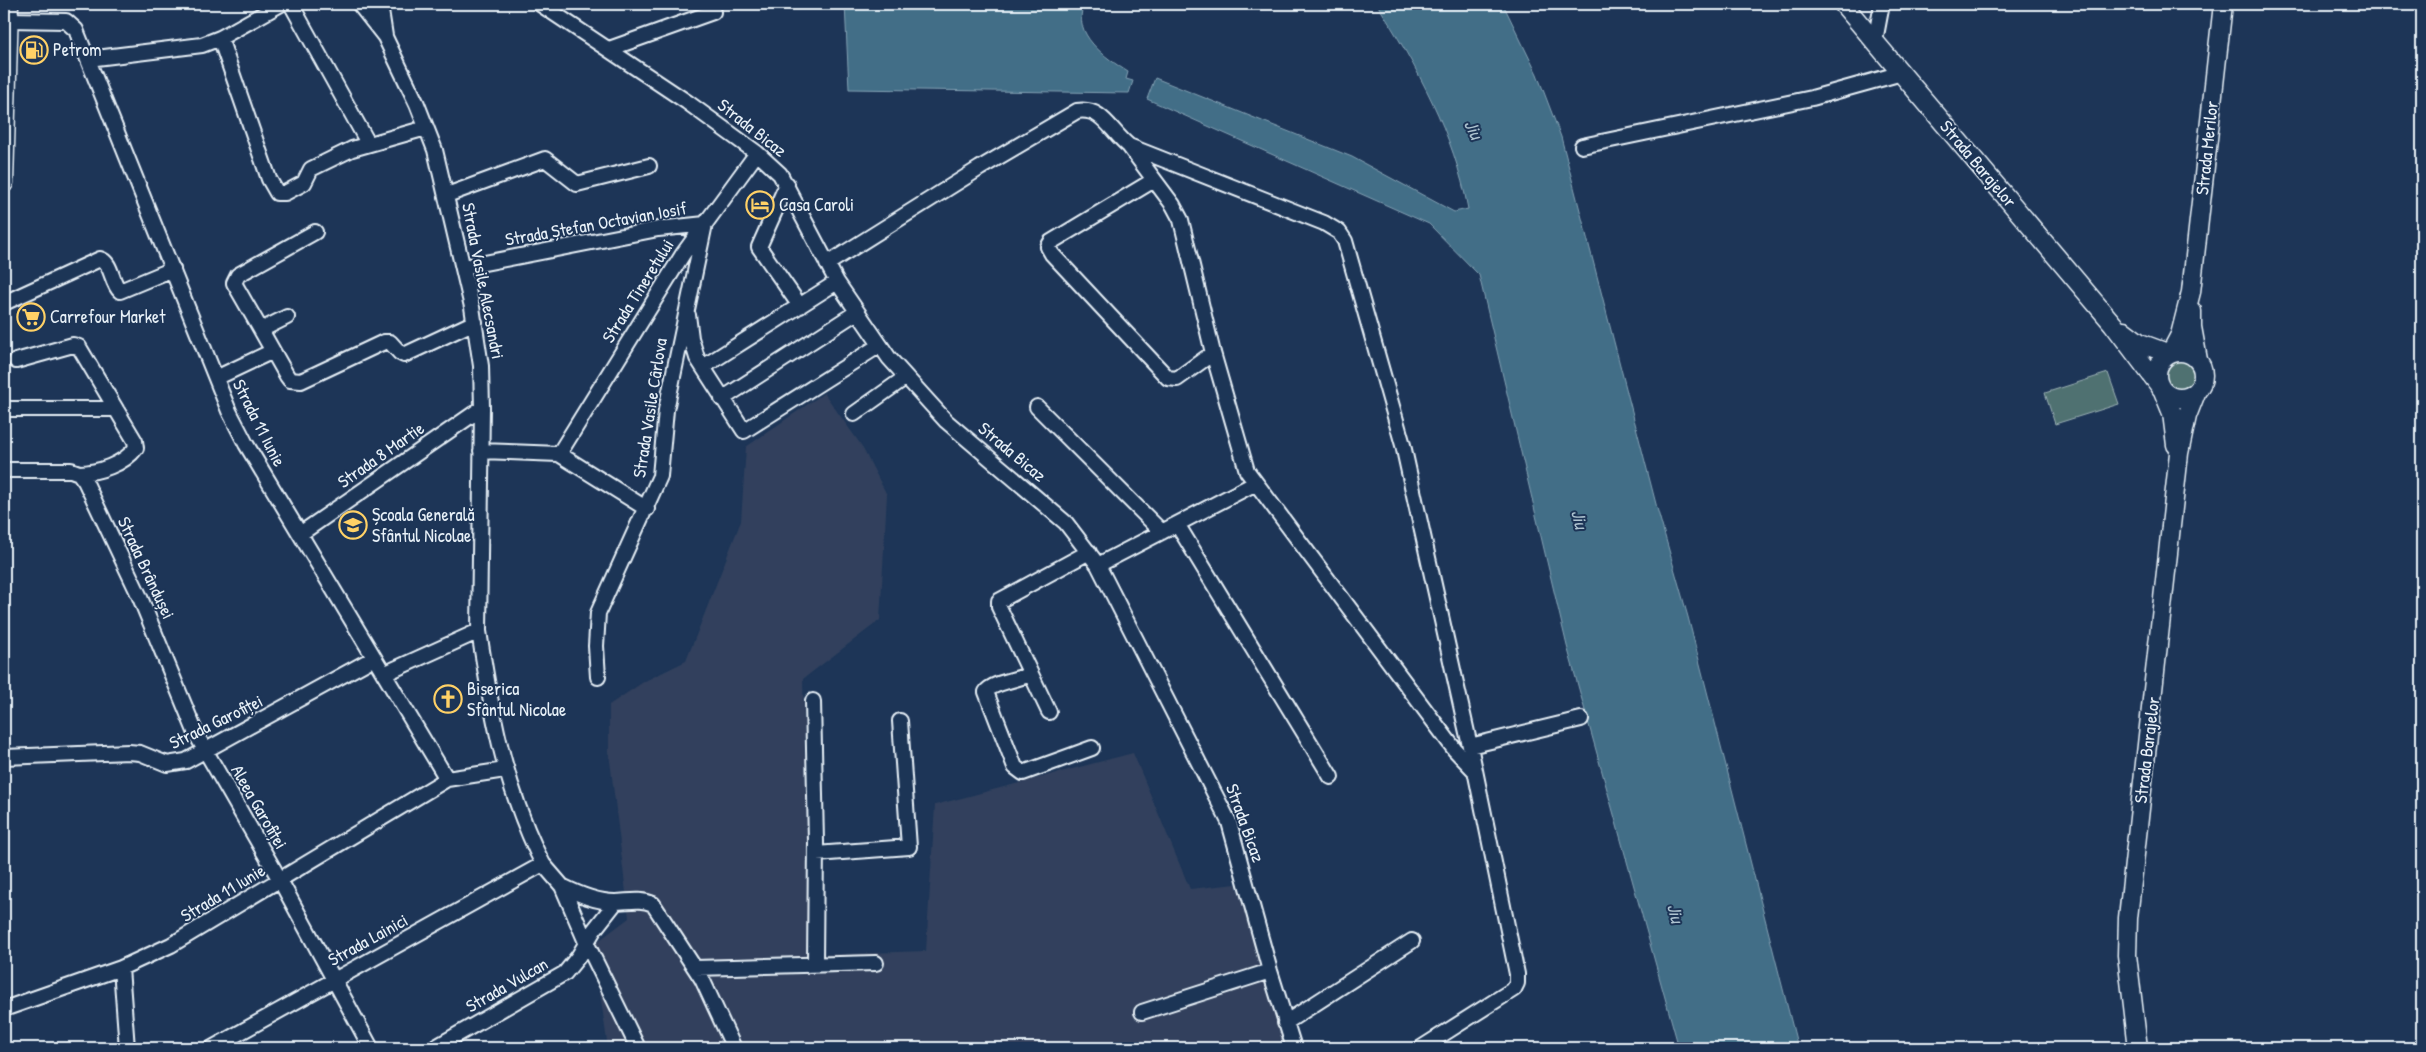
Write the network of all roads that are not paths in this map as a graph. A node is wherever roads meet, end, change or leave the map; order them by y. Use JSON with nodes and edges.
{"nodes":[{"id":1,"x":281,"y":4,"type":"edge"},
{"id":2,"x":291,"y":4,"type":"edge"},
{"id":3,"x":359,"y":4,"type":"edge"},
{"id":4,"x":380,"y":4,"type":"edge"},
{"id":5,"x":540,"y":4,"type":"edge"},
{"id":6,"x":1843,"y":4,"type":"edge"},
{"id":7,"x":1882,"y":4,"type":"edge"},
{"id":8,"x":2223,"y":4,"type":"edge"},
{"id":9,"x":9,"y":12,"type":"edge"},
{"id":10,"x":713,"y":12,"type":"dead end"},
{"id":11,"x":385,"y":37,"type":"junction"},
{"id":12,"x":220,"y":38,"type":"junction"},
{"id":13,"x":1875,"y":41,"type":"junction"},
{"id":14,"x":609,"y":49,"type":"junction"},
{"id":15,"x":88,"y":59,"type":"junction"},
{"id":16,"x":1902,"y":73,"type":"junction"},
{"id":17,"x":426,"y":128,"type":"junction"},
{"id":18,"x":368,"y":143,"type":"junction"},
{"id":19,"x":1129,"y":146,"type":"junction"},
{"id":20,"x":1582,"y":146,"type":"dead end"},
{"id":21,"x":757,"y":153,"type":"junction"},
{"id":22,"x":649,"y":166,"type":"dead end"},
{"id":23,"x":1154,"y":180,"type":"junction"},
{"id":24,"x":4,"y":183,"type":"edge"},
{"id":25,"x":787,"y":184,"type":"junction"},
{"id":26,"x":447,"y":194,"type":"junction"},
{"id":27,"x":705,"y":224,"type":"junction"},
{"id":28,"x":315,"y":232,"type":"dead end"},
{"id":29,"x":827,"y":264,"type":"junction"},
{"id":30,"x":464,"y":267,"type":"junction"},
{"id":31,"x":173,"y":269,"type":"junction"},
{"id":32,"x":837,"y":282,"type":"junction"},
{"id":33,"x":2190,"y":292,"type":"junction"},
{"id":34,"x":687,"y":302,"type":"junction"},
{"id":35,"x":4,"y":303,"type":"edge"},
{"id":36,"x":800,"y":306,"type":"junction"},
{"id":37,"x":857,"y":312,"type":"junction"},
{"id":38,"x":287,"y":317,"type":"dead end"},
{"id":39,"x":475,"y":322,"type":"junction"},
{"id":40,"x":2113,"y":324,"type":"junction"},
{"id":41,"x":261,"y":330,"type":"junction"},
{"id":42,"x":880,"y":345,"type":"junction"},
{"id":43,"x":273,"y":351,"type":"junction"},
{"id":44,"x":1213,"y":353,"type":"junction"},
{"id":45,"x":2170,"y":354,"type":"junction"},
{"id":46,"x":2198,"y":360,"type":"junction"},
{"id":47,"x":16,"y":361,"type":"dead end"},
{"id":48,"x":703,"y":367,"type":"junction"},
{"id":49,"x":906,"y":377,"type":"junction"},
{"id":50,"x":216,"y":378,"type":"junction"},
{"id":51,"x":2161,"y":388,"type":"junction"},
{"id":52,"x":2196,"y":393,"type":"junction"},
{"id":53,"x":722,"y":399,"type":"junction"},
{"id":54,"x":1037,"y":407,"type":"dead end"},
{"id":55,"x":482,"y":408,"type":"junction"},
{"id":56,"x":4,"y":409,"type":"edge"},
{"id":57,"x":116,"y":409,"type":"junction"},
{"id":58,"x":854,"y":414,"type":"dead end"},
{"id":59,"x":481,"y":451,"type":"junction"},
{"id":60,"x":2180,"y":452,"type":"junction"},
{"id":61,"x":559,"y":454,"type":"junction"},
{"id":62,"x":4,"y":470,"type":"edge"},
{"id":63,"x":79,"y":473,"type":"junction"},
{"id":64,"x":1256,"y":483,"type":"junction"},
{"id":65,"x":647,"y":509,"type":"junction"},
{"id":66,"x":1177,"y":524,"type":"junction"},
{"id":67,"x":1162,"y":532,"type":"junction"},
{"id":68,"x":300,"y":534,"type":"junction"},
{"id":69,"x":1089,"y":552,"type":"junction"},
{"id":70,"x":1098,"y":565,"type":"junction"},
{"id":71,"x":479,"y":631,"type":"junction"},
{"id":72,"x":374,"y":658,"type":"junction"},
{"id":73,"x":384,"y":674,"type":"junction"},
{"id":74,"x":1031,"y":674,"type":"junction"},
{"id":75,"x":598,"y":677,"type":"dead end"},
{"id":76,"x":813,"y":701,"type":"dead end"},
{"id":77,"x":1049,"y":712,"type":"dead end"},
{"id":78,"x":1581,"y":719,"type":"dead end"},
{"id":79,"x":900,"y":720,"type":"dead end"},
{"id":80,"x":1470,"y":746,"type":"junction"},
{"id":81,"x":1092,"y":748,"type":"dead end"},
{"id":82,"x":206,"y":752,"type":"junction"},
{"id":83,"x":4,"y":757,"type":"edge"},
{"id":84,"x":505,"y":770,"type":"junction"},
{"id":85,"x":1475,"y":772,"type":"junction"},
{"id":86,"x":1331,"y":777,"type":"dead end"},
{"id":87,"x":447,"y":779,"type":"junction"},
{"id":88,"x":816,"y":854,"type":"junction"},
{"id":89,"x":543,"y":864,"type":"junction"},
{"id":90,"x":280,"y":880,"type":"junction"},
{"id":91,"x":562,"y":886,"type":"junction"},
{"id":92,"x":616,"y":902,"type":"junction"},
{"id":93,"x":1412,"y":941,"type":"dead end"},
{"id":94,"x":586,"y":942,"type":"junction"},
{"id":95,"x":876,"y":963,"type":"dead end"},
{"id":96,"x":815,"y":964,"type":"junction"},
{"id":97,"x":121,"y":968,"type":"junction"},
{"id":98,"x":696,"y":968,"type":"junction"},
{"id":99,"x":1270,"y":970,"type":"junction"},
{"id":100,"x":334,"y":980,"type":"junction"},
{"id":101,"x":4,"y":1010,"type":"edge"},
{"id":102,"x":1142,"y":1012,"type":"dead end"},
{"id":103,"x":1285,"y":1023,"type":"junction"},
{"id":104,"x":127,"y":1048,"type":"edge"},
{"id":105,"x":212,"y":1048,"type":"edge"},
{"id":106,"x":371,"y":1048,"type":"edge"},
{"id":107,"x":434,"y":1048,"type":"edge"},
{"id":108,"x":638,"y":1048,"type":"edge"},
{"id":109,"x":734,"y":1048,"type":"edge"},
{"id":110,"x":1294,"y":1048,"type":"edge"},
{"id":111,"x":1421,"y":1048,"type":"edge"},
{"id":112,"x":2138,"y":1048,"type":"edge"}],
"edges":[{"from":1,"to":12,"type":"street"},
{"from":2,"to":18,"type":"street"},
{"from":3,"to":11,"type":"street","name":"Strada Vasile Alecsandri"},
{"from":4,"to":11,"type":"street","name":"Strada Vasile Alecsandri"},
{"from":5,"to":14,"type":"street","name":"Strada Bicaz"},
{"from":6,"to":13,"type":"main road","name":"Strada Barajelor"},
{"from":7,"to":13,"type":"street"},
{"from":8,"to":33,"type":"main road","name":"Strada Merilor"},
{"from":9,"to":15,"type":"street","name":"Strada 11 Iunie"},
{"from":9,"to":24,"type":"main road"},
{"from":10,"to":14,"type":"street"},
{"from":11,"to":17,"type":"street","name":"Strada Vasile Alecsandri"},
{"from":12,"to":15,"type":"street"},
{"from":12,"to":18,"type":"street"},
{"from":13,"to":16,"type":"main road","name":"Strada Barajelor"},
{"from":14,"to":21,"type":"street","name":"Strada Bicaz"},
{"from":15,"to":31,"type":"street","name":"Strada 11 Iunie"},
{"from":16,"to":20,"type":"street"},
{"from":16,"to":40,"type":"main road","name":"Strada Barajelor"},
{"from":17,"to":18,"type":"street"},
{"from":17,"to":26,"type":"street","name":"Strada Vasile Alecsandri"},
{"from":19,"to":23,"type":"street"},
{"from":19,"to":29,"type":"street"},
{"from":19,"to":80,"type":"street"},
{"from":21,"to":25,"type":"street","name":"Strada Bicaz"},
{"from":21,"to":27,"type":"street","name":"Strada Tineretului"},
{"from":22,"to":26,"type":"street"},
{"from":23,"to":44,"type":"street"},
{"from":23,"to":44,"type":"street"},
{"from":25,"to":29,"type":"street","name":"Strada Bicaz"},
{"from":25,"to":36,"type":"street"},
{"from":26,"to":30,"type":"street","name":"Strada Vasile Alecsandri"},
{"from":27,"to":30,"type":"street","name":"Strada Ștefan Octavian Iosif"},
{"from":27,"to":34,"type":"street","name":"Strada Vasile Cârlova"},
{"from":27,"to":61,"type":"street","name":"Strada Tineretului"},
{"from":28,"to":41,"type":"street"},
{"from":29,"to":32,"type":"street","name":"Strada Bicaz"},
{"from":30,"to":39,"type":"street","name":"Strada Vasile Alecsandri"},
{"from":31,"to":35,"type":"street"},
{"from":31,"to":50,"type":"street","name":"Strada 11 Iunie"},
{"from":32,"to":36,"type":"street"},
{"from":32,"to":37,"type":"street","name":"Strada Bicaz"},
{"from":33,"to":45,"type":"main road","name":"Strada Merilor"},
{"from":33,"to":46,"type":"main road","name":"Strada Merilor"},
{"from":34,"to":48,"type":"street"},
{"from":34,"to":65,"type":"street","name":"Strada Vasile Cârlova"},
{"from":36,"to":48,"type":"street"},
{"from":37,"to":42,"type":"street","name":"Strada Bicaz"},
{"from":37,"to":53,"type":"street"},
{"from":38,"to":41,"type":"street"},
{"from":39,"to":43,"type":"street"},
{"from":39,"to":55,"type":"street","name":"Strada Vasile Alecsandri"},
{"from":40,"to":45,"type":"main road","name":"Strada Barajelor"},
{"from":40,"to":51,"type":"main road","name":"Strada Barajelor"},
{"from":41,"to":43,"type":"street"},
{"from":42,"to":49,"type":"street","name":"Strada Bicaz"},
{"from":42,"to":53,"type":"street"},
{"from":43,"to":50,"type":"street"},
{"from":44,"to":64,"type":"street"},
{"from":45,"to":46,"type":"main road","name":"Strada Barajelor"},
{"from":45,"to":51,"type":"main road"},
{"from":46,"to":52,"type":"main road","name":"Strada Barajelor"},
{"from":47,"to":57,"type":"street"},
{"from":48,"to":53,"type":"street"},
{"from":49,"to":58,"type":"street"},
{"from":49,"to":69,"type":"street","name":"Strada Bicaz"},
{"from":50,"to":68,"type":"street","name":"Strada 11 Iunie"},
{"from":51,"to":52,"type":"main road"},
{"from":51,"to":60,"type":"main road","name":"Strada Barajelor"},
{"from":52,"to":60,"type":"main road","name":"Strada Barajelor"},
{"from":54,"to":67,"type":"street"},
{"from":55,"to":59,"type":"street","name":"Strada Vasile Alecsandri"},
{"from":55,"to":68,"type":"street","name":"Strada 8 Martie"},
{"from":56,"to":57,"type":"street"},
{"from":57,"to":63,"type":"street"},
{"from":59,"to":61,"type":"street"},
{"from":59,"to":71,"type":"street","name":"Strada Vasile Alecsandri"},
{"from":60,"to":112,"type":"main road","name":"Strada Barajelor"},
{"from":61,"to":65,"type":"street"},
{"from":62,"to":63,"type":"street"},
{"from":63,"to":82,"type":"street","name":"Strada Brândușei"},
{"from":64,"to":66,"type":"street"},
{"from":64,"to":85,"type":"street"},
{"from":65,"to":75,"type":"street","name":"Strada Vasile Cârlova"},
{"from":66,"to":67,"type":"street"},
{"from":66,"to":86,"type":"street"},
{"from":67,"to":70,"type":"street"},
{"from":68,"to":72,"type":"street","name":"Strada 11 Iunie"},
{"from":69,"to":70,"type":"street","name":"Strada Bicaz"},
{"from":69,"to":74,"type":"street"},
{"from":70,"to":99,"type":"street","name":"Strada Bicaz"},
{"from":71,"to":73,"type":"street"},
{"from":71,"to":84,"type":"street","name":"Strada Vasile Alecsandri"},
{"from":72,"to":73,"type":"street","name":"Strada 11 Iunie"},
{"from":72,"to":82,"type":"street","name":"Strada Garofiței"},
{"from":73,"to":87,"type":"street","name":"Strada 11 Iunie"},
{"from":74,"to":77,"type":"street"},
{"from":74,"to":81,"type":"street"},
{"from":76,"to":88,"type":"street"},
{"from":78,"to":80,"type":"street"},
{"from":79,"to":88,"type":"street"},
{"from":80,"to":85,"type":"street"},
{"from":82,"to":83,"type":"street","name":"Strada Garofiței"},
{"from":82,"to":90,"type":"street","name":"Aleea Garofiței"},
{"from":84,"to":87,"type":"street","name":"Strada 11 Iunie"},
{"from":84,"to":89,"type":"street","name":"Strada Vasile Alecsandri"},
{"from":85,"to":111,"type":"street"},
{"from":87,"to":90,"type":"street","name":"Strada 11 Iunie"},
{"from":88,"to":96,"type":"street"},
{"from":89,"to":91,"type":"street","name":"Strada Vasile Alecsandri"},
{"from":89,"to":100,"type":"street","name":"Strada Lainici"},
{"from":90,"to":97,"type":"street","name":"Strada 11 Iunie"},
{"from":90,"to":100,"type":"street","name":"Aleea Garofiței"},
{"from":91,"to":92,"type":"street","name":"Strada Vasile Alecsandri"},
{"from":91,"to":94,"type":"street","name":"Strada Vasile Alecsandri"},
{"from":92,"to":94,"type":"street"},
{"from":92,"to":98,"type":"street","name":"Strada Vasile Alecsandri"},
{"from":93,"to":103,"type":"street"},
{"from":94,"to":107,"type":"street","name":"Strada Vulcan"},
{"from":94,"to":108,"type":"street","name":"Strada Vasile Alecsandri"},
{"from":95,"to":96,"type":"street"},
{"from":96,"to":98,"type":"street"},
{"from":97,"to":101,"type":"street","name":"Strada 11 Iunie"},
{"from":97,"to":104,"type":"street"},
{"from":98,"to":109,"type":"street","name":"Strada Vasile Alecsandri"},
{"from":99,"to":102,"type":"street"},
{"from":99,"to":103,"type":"street","name":"Strada Bicaz"},
{"from":100,"to":105,"type":"street","name":"Strada Lainici"},
{"from":100,"to":106,"type":"street","name":"Aleea Garofiței"},
{"from":103,"to":110,"type":"street","name":"Strada Bicaz"}]}
